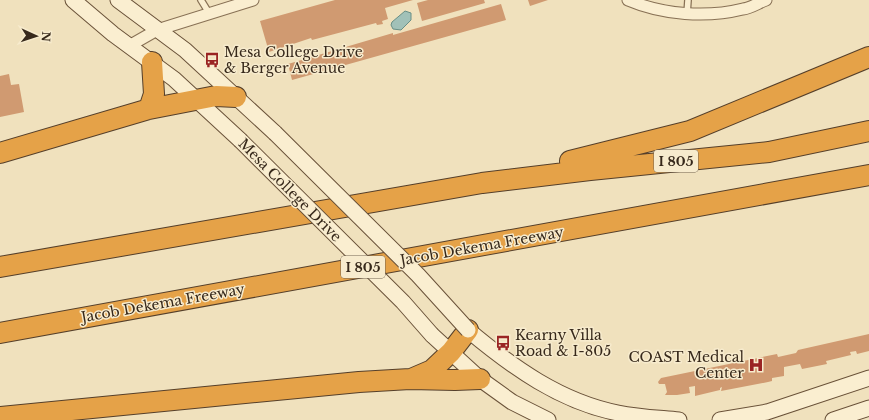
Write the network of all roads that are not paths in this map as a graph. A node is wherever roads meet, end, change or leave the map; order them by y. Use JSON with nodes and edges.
{"nodes":[{"id":1,"x":73,"y":0,"type":"edge"},
{"id":2,"x":118,"y":0,"type":"edge"},
{"id":3,"x":201,"y":0,"type":"edge"},
{"id":4,"x":253,"y":0,"type":"edge"},
{"id":5,"x":628,"y":0,"type":"edge"},
{"id":6,"x":688,"y":0,"type":"edge"},
{"id":7,"x":766,"y":0,"type":"edge"},
{"id":8,"x":209,"y":13,"type":"junction"},
{"id":9,"x":687,"y":14,"type":"junction"},
{"id":10,"x":157,"y":30,"type":"junction"},
{"id":11,"x":129,"y":46,"type":"junction"},
{"id":12,"x":869,"y":57,"type":"edge"},
{"id":13,"x":152,"y":62,"type":"junction"},
{"id":14,"x":236,"y":97,"type":"junction"},
{"id":15,"x":197,"y":100,"type":"junction"},
{"id":16,"x":149,"y":109,"type":"junction"},
{"id":17,"x":869,"y":131,"type":"edge"},
{"id":18,"x":0,"y":153,"type":"edge"},
{"id":19,"x":866,"y":177,"type":"edge"},
{"id":20,"x":482,"y":183,"type":"junction"},
{"id":21,"x":0,"y":267,"type":"edge"},
{"id":22,"x":468,"y":330,"type":"junction"},
{"id":23,"x":0,"y":333,"type":"edge"},
{"id":24,"x":451,"y":352,"type":"junction"},
{"id":25,"x":869,"y":378,"type":"edge"},
{"id":26,"x":410,"y":379,"type":"junction"},
{"id":27,"x":480,"y":379,"type":"junction"},
{"id":28,"x":869,"y":408,"type":"edge"},
{"id":29,"x":0,"y":417,"type":"edge"},
{"id":30,"x":548,"y":420,"type":"edge"},
{"id":31,"x":679,"y":420,"type":"edge"},
{"id":32,"x":720,"y":420,"type":"edge"},
{"id":33,"x":833,"y":420,"type":"edge"}],
"edges":[{"from":1,"to":11,"type":"main road","name":"Mesa College Drive"},
{"from":2,"to":10,"type":"main road","name":"Mesa College Drive"},
{"from":3,"to":8,"type":"lane"},
{"from":4,"to":8,"type":"street"},
{"from":5,"to":9,"type":"street"},
{"from":6,"to":9,"type":"lane"},
{"from":7,"to":9,"type":"street"},
{"from":8,"to":10,"type":"street"},
{"from":10,"to":11,"type":"street"},
{"from":10,"to":14,"type":"main road","name":"Mesa College Drive"},
{"from":11,"to":13,"type":"main road","name":"Mesa College Drive"},
{"from":12,"to":20,"type":"highway"},
{"from":13,"to":15,"type":"main road","name":"Mesa College Drive"},
{"from":13,"to":16,"type":"highway"},
{"from":14,"to":15,"type":"highway"},
{"from":14,"to":22,"type":"main road","name":"Mesa College Drive","bridge":true},
{"from":15,"to":16,"type":"highway"},
{"from":15,"to":24,"type":"main road","name":"Mesa College Drive","bridge":true},
{"from":16,"to":18,"type":"highway"},
{"from":17,"to":20,"type":"highway","number":"I 805"},
{"from":19,"to":23,"type":"highway","name":"Jacob Dekema Freeway","number":"I 805"},
{"from":20,"to":21,"type":"highway","number":"I 805"},
{"from":22,"to":24,"type":"highway"},
{"from":22,"to":31,"type":"main road","name":"Mesa College Drive"},
{"from":24,"to":26,"type":"highway"},
{"from":24,"to":27,"type":"main road","name":"Mesa College Drive"},
{"from":25,"to":32,"type":"main road"},
{"from":26,"to":27,"type":"highway"},
{"from":26,"to":29,"type":"highway"},
{"from":27,"to":30,"type":"main road","name":"Mesa College Drive"},
{"from":28,"to":33,"type":"main road"}]}
